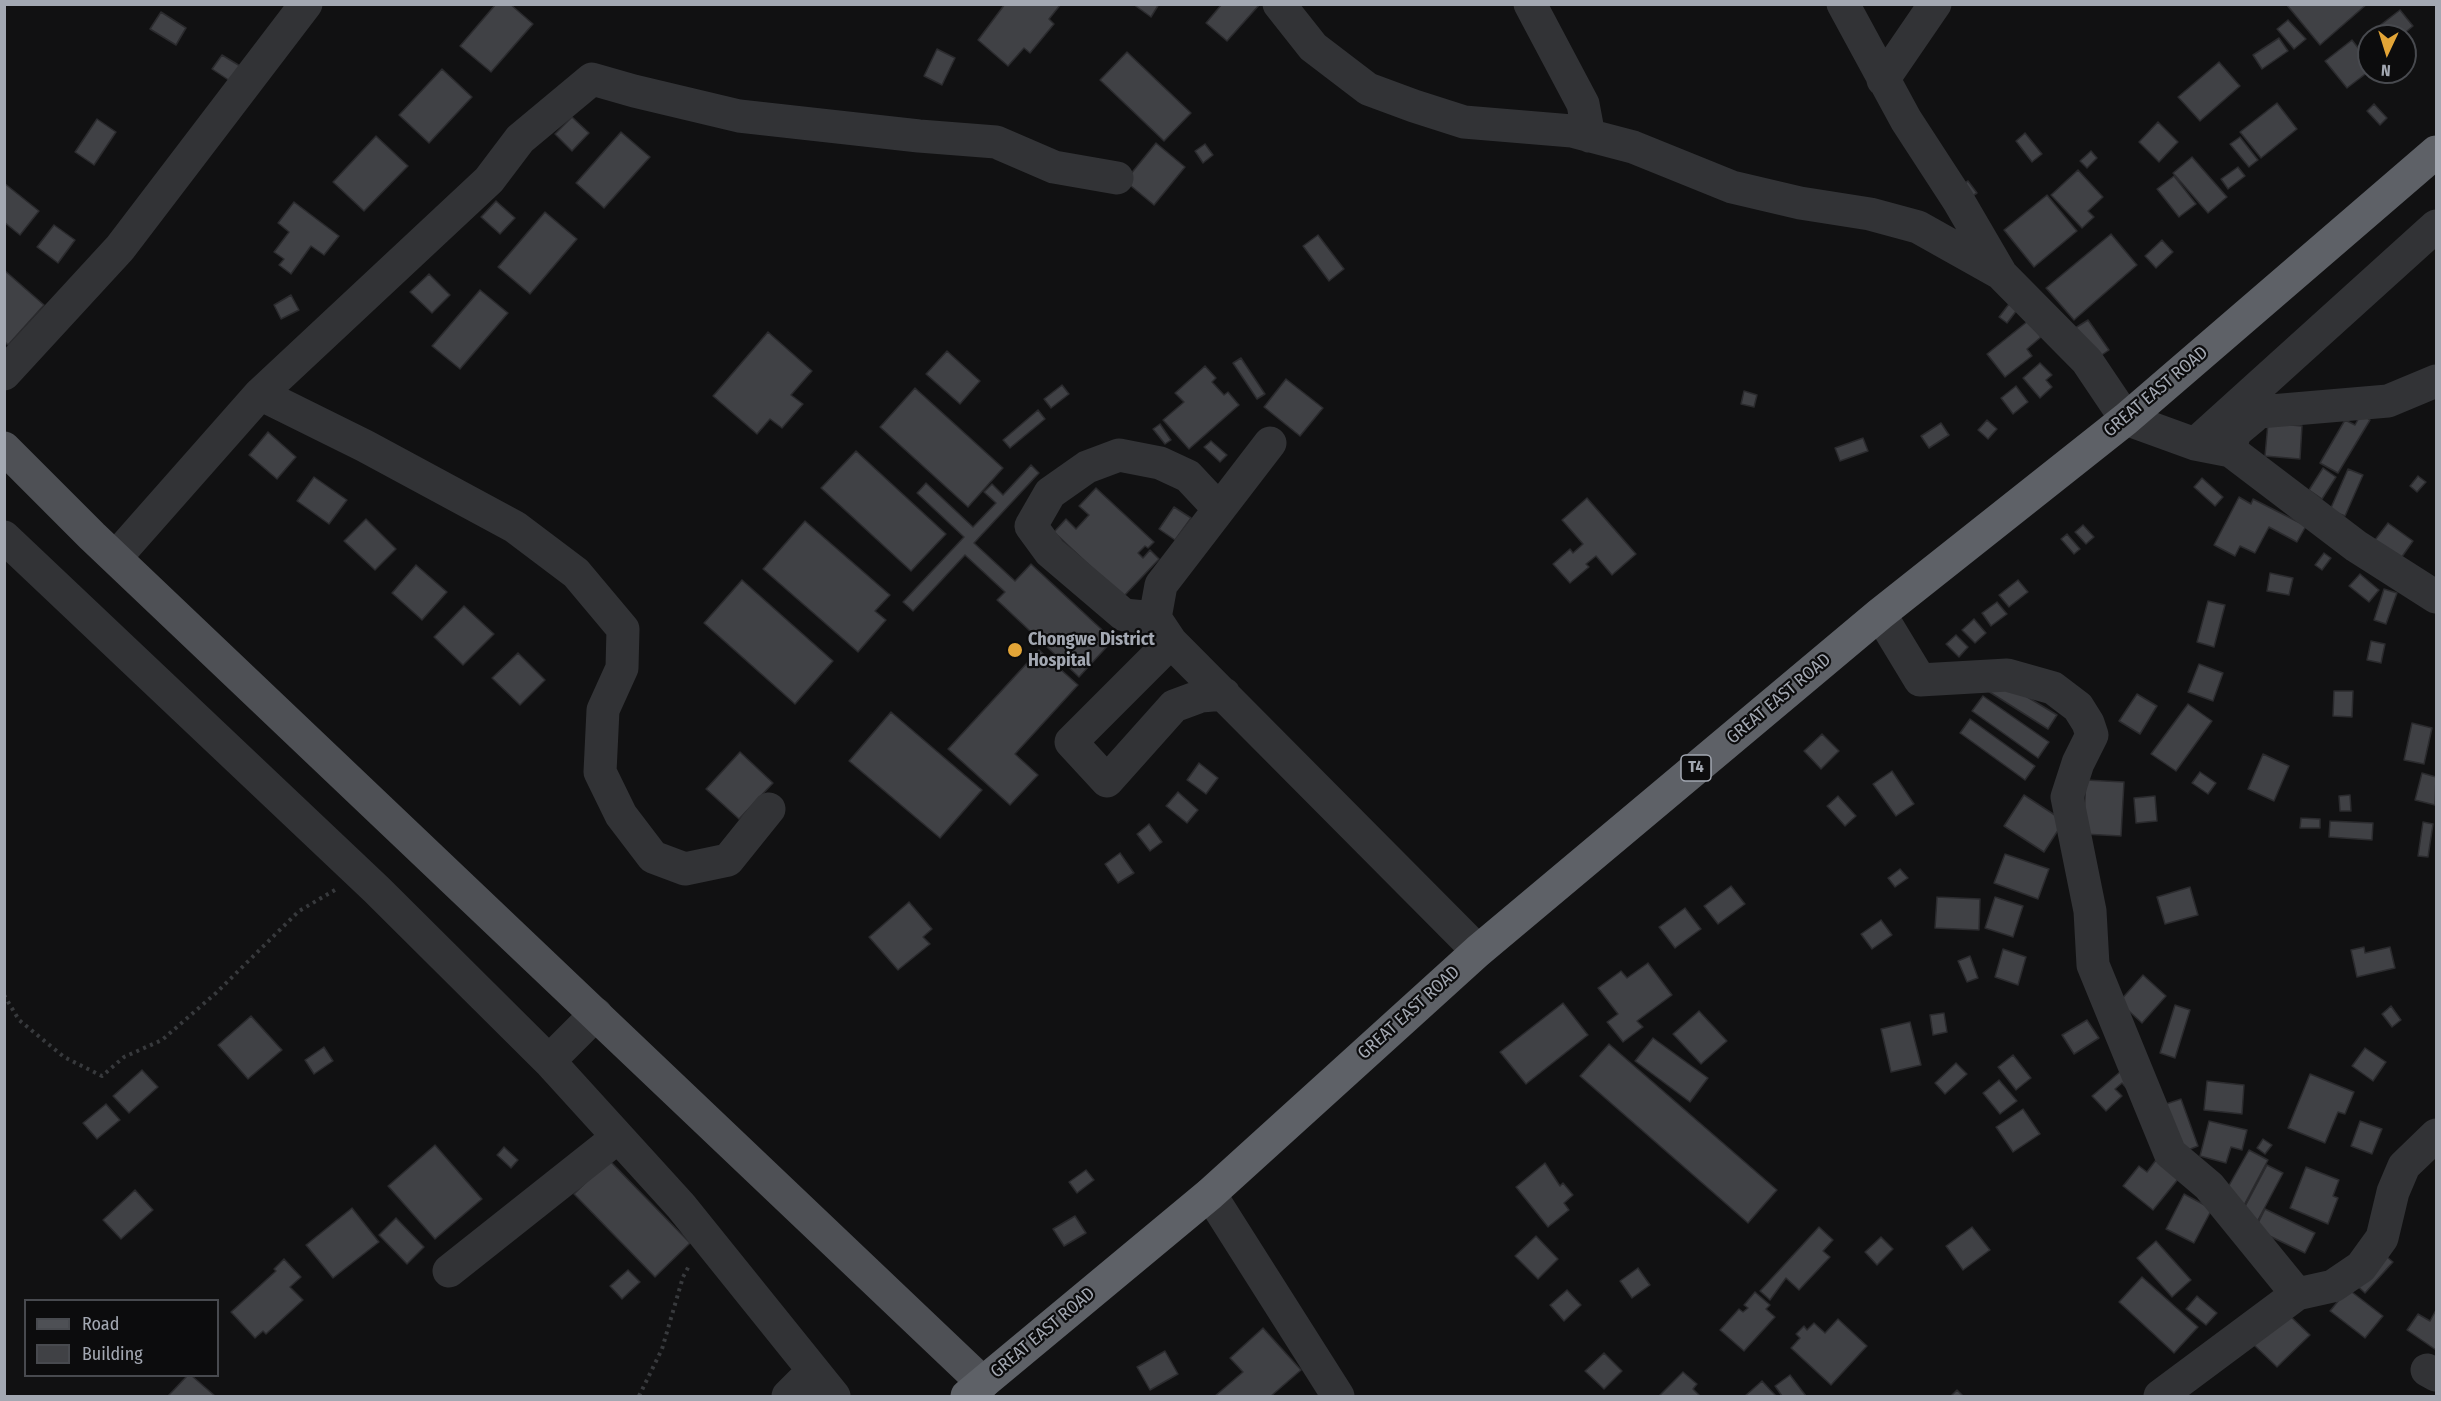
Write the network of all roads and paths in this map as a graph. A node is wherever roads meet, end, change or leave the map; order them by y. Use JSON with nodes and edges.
{"nodes":[{"id":1,"x":306,"y":4,"type":"edge"},
{"id":2,"x":1279,"y":4,"type":"edge"},
{"id":3,"x":1530,"y":4,"type":"edge"},
{"id":4,"x":1843,"y":4,"type":"edge"},
{"id":5,"x":1935,"y":4,"type":"edge"},
{"id":6,"x":1883,"y":80,"type":"junction"},
{"id":7,"x":1589,"y":136,"type":"junction"},
{"id":8,"x":2436,"y":152,"type":"edge"},
{"id":9,"x":1117,"y":178,"type":"dead end"},
{"id":10,"x":2436,"y":226,"type":"edge"},
{"id":11,"x":2001,"y":273,"type":"junction"},
{"id":12,"x":4,"y":374,"type":"edge"},
{"id":13,"x":2436,"y":381,"type":"edge"},
{"id":14,"x":260,"y":394,"type":"junction"},
{"id":15,"x":2126,"y":419,"type":"junction"},
{"id":16,"x":1270,"y":443,"type":"dead end"},
{"id":17,"x":2195,"y":444,"type":"junction"},
{"id":18,"x":4,"y":448,"type":"edge"},
{"id":19,"x":2231,"y":451,"type":"junction"},
{"id":20,"x":1219,"y":509,"type":"junction"},
{"id":21,"x":4,"y":537,"type":"edge"},
{"id":22,"x":116,"y":557,"type":"junction"},
{"id":23,"x":2436,"y":597,"type":"edge"},
{"id":24,"x":1880,"y":614,"type":"junction"},
{"id":25,"x":1163,"y":630,"type":"junction"},
{"id":26,"x":1224,"y":694,"type":"junction"},
{"id":27,"x":1174,"y":706,"type":"junction"},
{"id":28,"x":1103,"y":710,"type":"junction"},
{"id":29,"x":769,"y":809,"type":"dead end"},
{"id":30,"x":362,"y":875,"type":"junction"},
{"id":31,"x":1478,"y":951,"type":"junction"},
{"id":32,"x":4,"y":995,"type":"edge"},
{"id":33,"x":596,"y":1014,"type":"junction"},
{"id":34,"x":549,"y":1061,"type":"junction"},
{"id":35,"x":2436,"y":1135,"type":"edge"},
{"id":36,"x":618,"y":1137,"type":"junction"},
{"id":37,"x":1210,"y":1194,"type":"junction"},
{"id":38,"x":706,"y":1237,"type":"junction"},
{"id":39,"x":449,"y":1271,"type":"dead end"},
{"id":40,"x":2297,"y":1294,"type":"junction"},
{"id":41,"x":813,"y":1371,"type":"junction"},
{"id":42,"x":975,"y":1390,"type":"edge"},
{"id":43,"x":639,"y":1396,"type":"edge"},
{"id":44,"x":788,"y":1396,"type":"edge"},
{"id":45,"x":834,"y":1396,"type":"edge"},
{"id":46,"x":1338,"y":1396,"type":"edge"},
{"id":47,"x":2160,"y":1396,"type":"edge"}],
"edges":[{"from":1,"to":12,"type":"street"},
{"from":2,"to":7,"type":"street"},
{"from":3,"to":7,"type":"street"},
{"from":4,"to":6,"type":"street"},
{"from":5,"to":6,"type":"street"},
{"from":6,"to":11,"type":"street"},
{"from":7,"to":11,"type":"street"},
{"from":8,"to":15,"type":"highway","name":"GREAT EAST ROAD","number":"T4"},
{"from":9,"to":14,"type":"street"},
{"from":10,"to":17,"type":"street"},
{"from":11,"to":15,"type":"street"},
{"from":13,"to":19,"type":"street"},
{"from":14,"to":22,"type":"street"},
{"from":14,"to":29,"type":"street"},
{"from":15,"to":17,"type":"street"},
{"from":15,"to":24,"type":"highway","name":"GREAT EAST ROAD","number":"T4"},
{"from":16,"to":20,"type":"street"},
{"from":17,"to":19,"type":"street"},
{"from":18,"to":22,"type":"main road"},
{"from":19,"to":23,"type":"street"},
{"from":20,"to":25,"type":"street"},
{"from":20,"to":25,"type":"street"},
{"from":21,"to":30,"type":"street"},
{"from":22,"to":33,"type":"main road"},
{"from":24,"to":31,"type":"highway","name":"GREAT EAST ROAD","number":"T4"},
{"from":24,"to":40,"type":"street"},
{"from":25,"to":26,"type":"street"},
{"from":25,"to":28,"type":"street"},
{"from":26,"to":27,"type":"street"},
{"from":26,"to":31,"type":"street"},
{"from":27,"to":28,"type":"street"},
{"from":27,"to":28,"type":"street"},
{"from":30,"to":32,"type":"path"},
{"from":30,"to":34,"type":"street"},
{"from":31,"to":37,"type":"highway","name":"GREAT EAST ROAD","number":"T4"},
{"from":33,"to":34,"type":"street"},
{"from":33,"to":42,"type":"main road"},
{"from":34,"to":36,"type":"street"},
{"from":35,"to":40,"type":"street"},
{"from":36,"to":38,"type":"street"},
{"from":36,"to":39,"type":"street"},
{"from":37,"to":42,"type":"highway","name":"GREAT EAST ROAD","number":"T4"},
{"from":37,"to":46,"type":"street"},
{"from":38,"to":41,"type":"street"},
{"from":38,"to":43,"type":"path"},
{"from":40,"to":47,"type":"street"},
{"from":41,"to":44,"type":"street"},
{"from":41,"to":45,"type":"street"}]}
